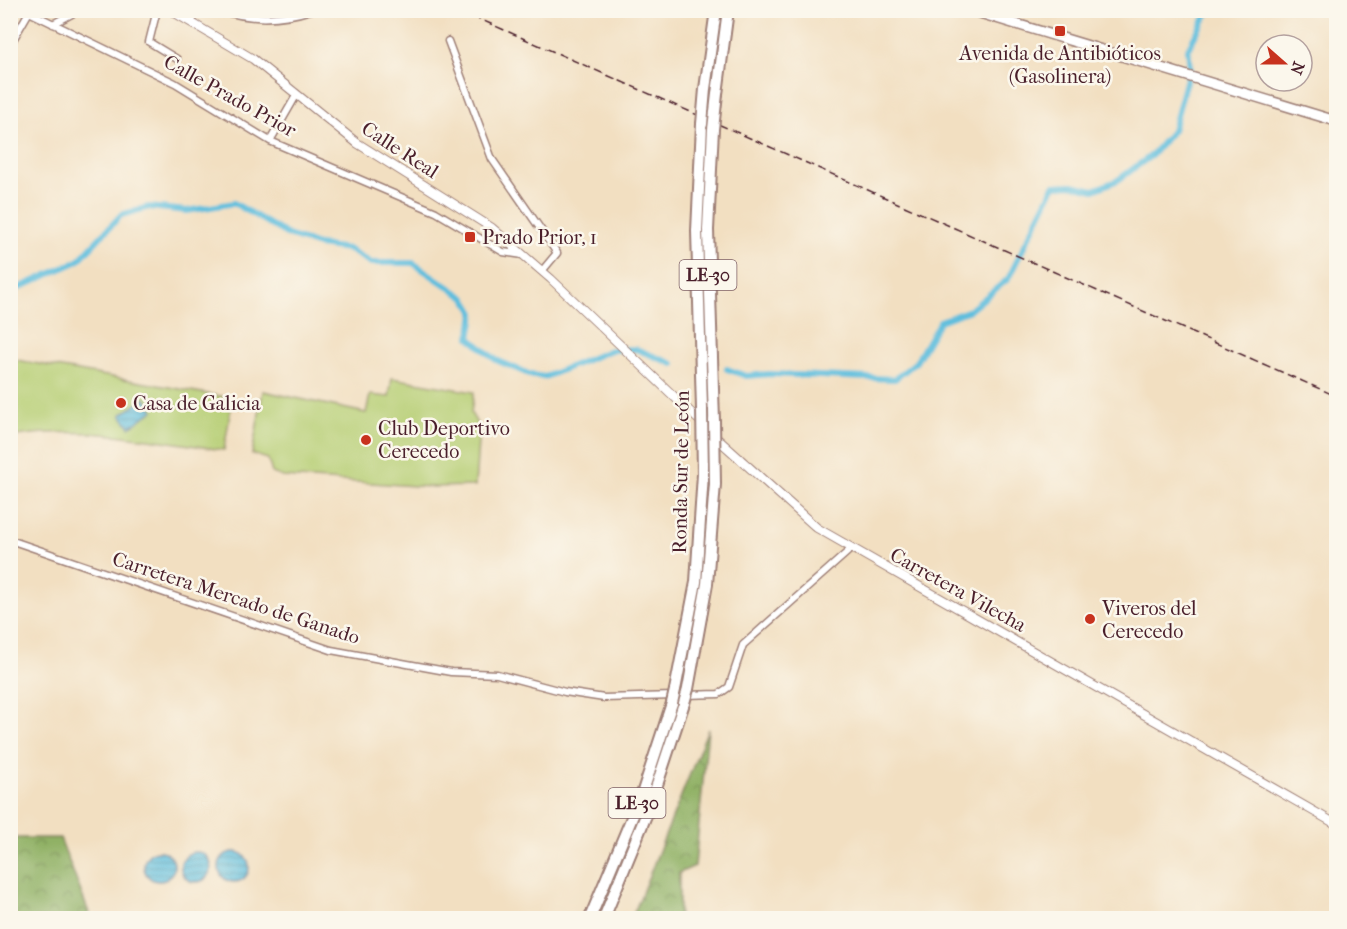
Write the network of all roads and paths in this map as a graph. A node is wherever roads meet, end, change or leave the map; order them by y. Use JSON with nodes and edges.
{"nodes":[{"id":1,"x":79,"y":10,"type":"edge"},
{"id":2,"x":157,"y":10,"type":"edge"},
{"id":3,"x":170,"y":10,"type":"edge"},
{"id":4,"x":200,"y":10,"type":"edge"},
{"id":5,"x":219,"y":10,"type":"edge"},
{"id":6,"x":311,"y":10,"type":"edge"},
{"id":7,"x":716,"y":10,"type":"edge"},
{"id":8,"x":728,"y":10,"type":"edge"},
{"id":9,"x":970,"y":10,"type":"edge"},
{"id":10,"x":27,"y":11,"type":"edge"},
{"id":11,"x":190,"y":22,"type":"junction"},
{"id":12,"x":53,"y":24,"type":"junction"},
{"id":13,"x":448,"y":41,"type":"dead end"},
{"id":14,"x":10,"y":45,"type":"edge"},
{"id":15,"x":177,"y":59,"type":"dead end"},
{"id":16,"x":297,"y":94,"type":"junction"},
{"id":17,"x":1336,"y":122,"type":"edge"},
{"id":18,"x":270,"y":141,"type":"junction"},
{"id":19,"x":504,"y":237,"type":"junction"},
{"id":20,"x":484,"y":240,"type":"junction"},
{"id":21,"x":512,"y":244,"type":"junction"},
{"id":22,"x":503,"y":252,"type":"junction"},
{"id":23,"x":524,"y":255,"type":"junction"},
{"id":24,"x":542,"y":271,"type":"junction"},
{"id":25,"x":603,"y":329,"type":"joint"},
{"id":26,"x":10,"y":540,"type":"edge"},
{"id":27,"x":851,"y":549,"type":"junction"},
{"id":28,"x":651,"y":803,"type":"junction"},
{"id":29,"x":1336,"y":824,"type":"edge"},
{"id":30,"x":588,"y":918,"type":"edge"},
{"id":31,"x":604,"y":918,"type":"edge"},
{"id":32,"x":609,"y":918,"type":"edge"}],
"edges":[{"from":1,"to":12,"type":"street"},
{"from":2,"to":15,"type":"street"},
{"from":3,"to":11,"type":"street","name":"Calle Real"},
{"from":4,"to":11,"type":"street"},
{"from":5,"to":6,"type":"street"},
{"from":7,"to":30,"type":"highway","name":"Ronda Sur de León","number":"LE-30","bridge":true},
{"from":8,"to":28,"type":"highway","name":"Ronda Sur de León","number":"LE-30","bridge":true},
{"from":9,"to":17,"type":"main road"},
{"from":10,"to":12,"type":"street","name":"Calle Prado Prior"},
{"from":10,"to":14,"type":"street"},
{"from":11,"to":16,"type":"street","name":"Calle Real"},
{"from":12,"to":18,"type":"street","name":"Calle Prado Prior"},
{"from":13,"to":24,"type":"street"},
{"from":16,"to":18,"type":"street"},
{"from":16,"to":19,"type":"street","name":"Calle Real"},
{"from":18,"to":20,"type":"street","name":"Calle Prado Prior"},
{"from":19,"to":20,"type":"street"},
{"from":19,"to":21,"type":"street","name":"Calle Real"},
{"from":20,"to":22,"type":"street","name":"Calle Prado Prior"},
{"from":21,"to":22,"type":"street"},
{"from":21,"to":23,"type":"street","name":"Calle Real"},
{"from":22,"to":23,"type":"street","name":"Calle Prado Prior"},
{"from":23,"to":24,"type":"street","name":"Calle Real"},
{"from":24,"to":25,"type":"street","name":"Calle Real"},
{"from":25,"to":27,"type":"street","name":"Carretera Vilecha"},
{"from":26,"to":27,"type":"street","name":"Carretera Mercado de Ganado"},
{"from":27,"to":29,"type":"street","name":"Carretera Vilecha"},
{"from":28,"to":31,"type":"highway","name":"Ronda Sur de León","number":"LE-30"},
{"from":28,"to":32,"type":"highway"}]}
